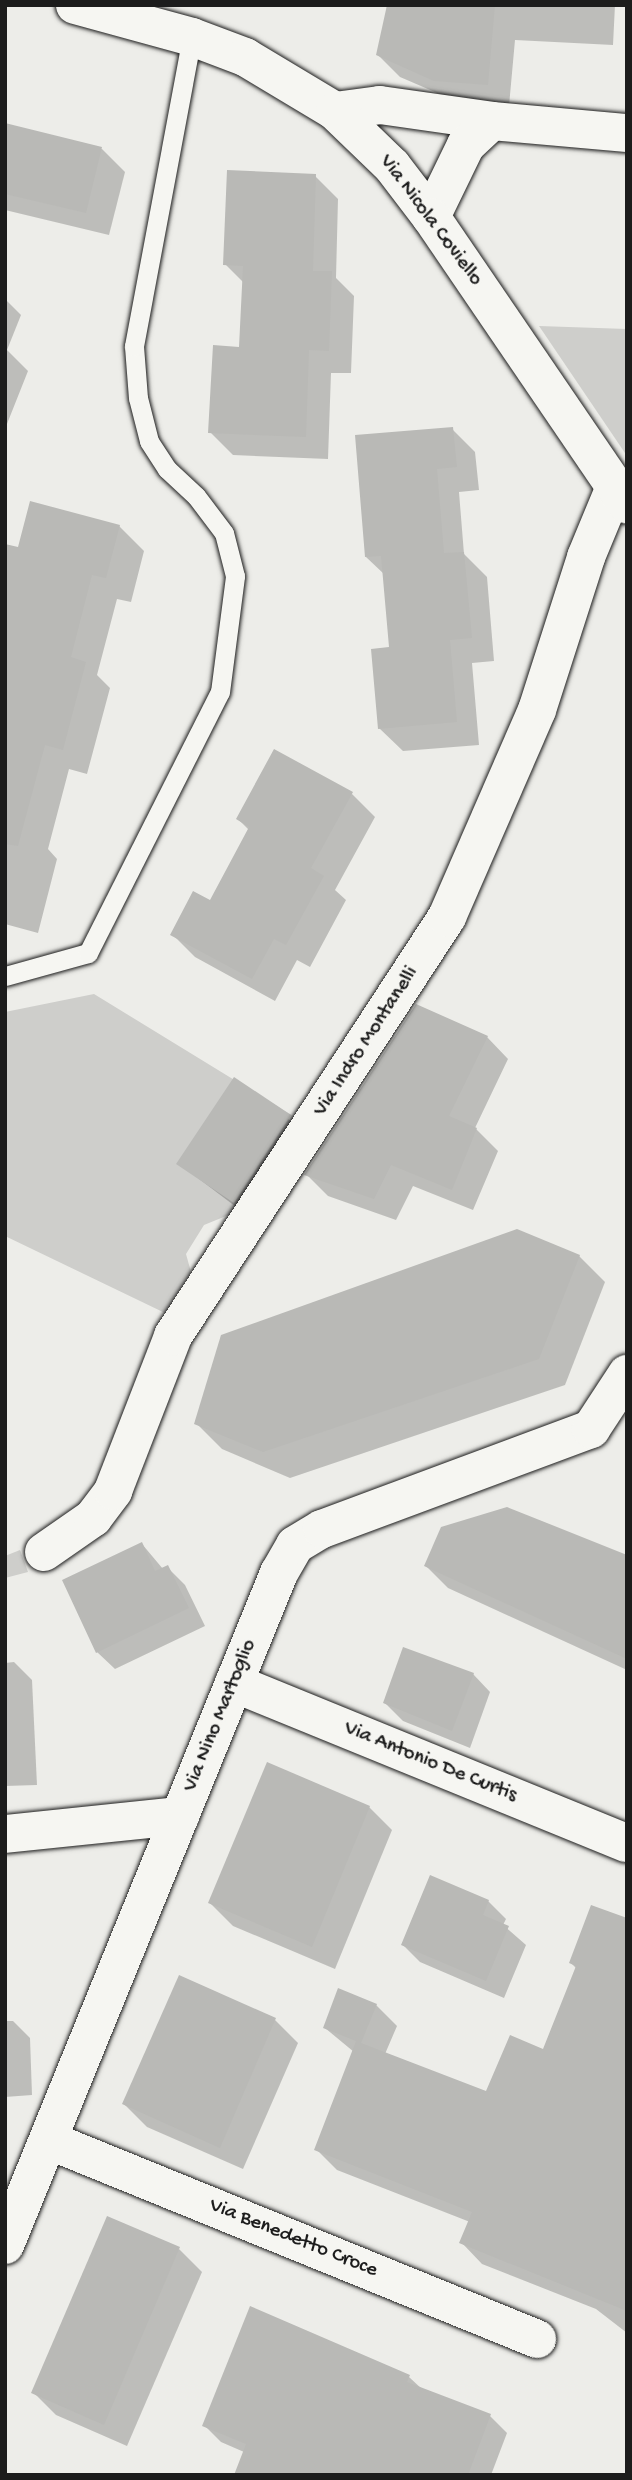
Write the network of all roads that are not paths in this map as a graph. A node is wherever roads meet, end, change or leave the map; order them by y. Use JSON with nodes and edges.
{"nodes":[{"id":1,"x":75,"y":5,"type":"edge"},
{"id":2,"x":192,"y":37,"type":"junction"},
{"id":3,"x":335,"y":111,"type":"junction"},
{"id":4,"x":492,"y":121,"type":"junction"},
{"id":5,"x":627,"y":133,"type":"edge"},
{"id":6,"x":431,"y":218,"type":"junction"},
{"id":7,"x":621,"y":496,"type":"edge"},
{"id":8,"x":5,"y":976,"type":"edge"},
{"id":9,"x":627,"y":1374,"type":"edge"},
{"id":10,"x":44,"y":1552,"type":"dead end"},
{"id":11,"x":234,"y":1683,"type":"junction"},
{"id":12,"x":180,"y":1816,"type":"junction"},
{"id":13,"x":5,"y":1834,"type":"edge"},
{"id":14,"x":627,"y":1843,"type":"edge"},
{"id":15,"x":48,"y":2140,"type":"junction"},
{"id":16,"x":5,"y":2245,"type":"edge"},
{"id":17,"x":537,"y":2339,"type":"dead end"}],
"edges":[{"from":1,"to":2,"type":"street","name":"Via Nicola Coviello"},
{"from":2,"to":3,"type":"street","name":"Via Nicola Coviello"},
{"from":2,"to":8,"type":"lane"},
{"from":3,"to":4,"type":"street"},
{"from":3,"to":6,"type":"street","name":"Via Nicola Coviello"},
{"from":4,"to":5,"type":"street"},
{"from":4,"to":6,"type":"street"},
{"from":6,"to":7,"type":"street","name":"Via Nicola Coviello"},
{"from":7,"to":10,"type":"street","name":"Via Indro Montanelli"},
{"from":9,"to":11,"type":"street","name":"Via Nino Martoglio"},
{"from":11,"to":12,"type":"street","name":"Via Nino Martoglio"},
{"from":11,"to":14,"type":"street","name":"Via Antonio De Curtis"},
{"from":12,"to":13,"type":"street"},
{"from":12,"to":15,"type":"street","name":"Via Nino Martoglio"},
{"from":15,"to":16,"type":"street","name":"Via Nino Martoglio"},
{"from":15,"to":17,"type":"street","name":"Via Benedetto Croce"}]}
